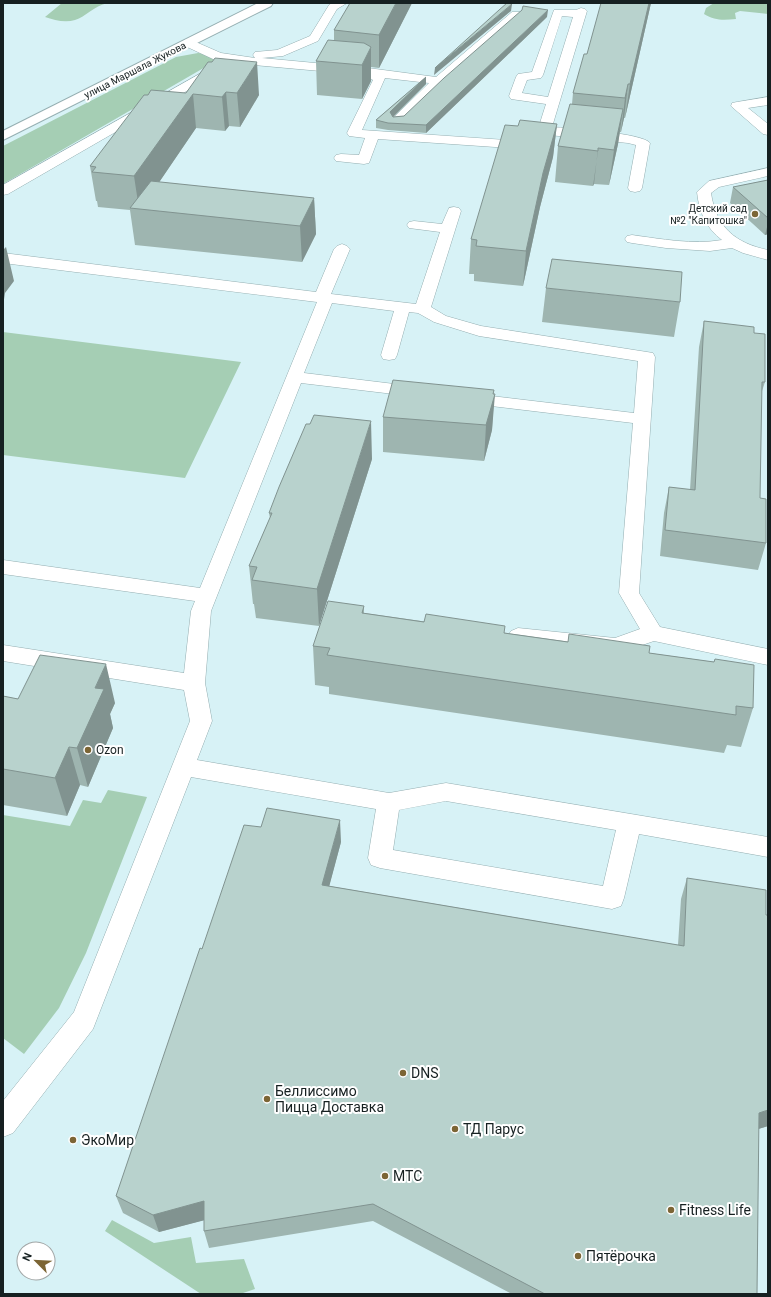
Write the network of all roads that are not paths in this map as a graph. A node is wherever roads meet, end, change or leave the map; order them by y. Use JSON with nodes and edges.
{"nodes":[{"id":1,"x":267,"y":3,"type":"edge"},
{"id":2,"x":341,"y":3,"type":"edge"},
{"id":3,"x":516,"y":14,"type":"edge"},
{"id":4,"x":314,"y":38,"type":"junction"},
{"id":5,"x":189,"y":43,"type":"junction"},
{"id":6,"x":231,"y":59,"type":"junction"},
{"id":7,"x":297,"y":65,"type":"junction"},
{"id":8,"x":368,"y":72,"type":"junction"},
{"id":9,"x":439,"y":81,"type":"junction"},
{"id":10,"x":553,"y":101,"type":"junction"},
{"id":11,"x":768,"y":101,"type":"edge"},
{"id":12,"x":398,"y":120,"type":"edge"},
{"id":13,"x":544,"y":130,"type":"junction"},
{"id":14,"x":768,"y":131,"type":"edge"},
{"id":15,"x":373,"y":134,"type":"junction"},
{"id":16,"x":3,"y":136,"type":"edge"},
{"id":17,"x":341,"y":158,"type":"dead end"},
{"id":18,"x":768,"y":172,"type":"edge"},
{"id":19,"x":635,"y":188,"type":"dead end"},
{"id":20,"x":3,"y":191,"type":"edge"},
{"id":21,"x":454,"y":211,"type":"dead end"},
{"id":22,"x":414,"y":225,"type":"dead end"},
{"id":23,"x":448,"y":229,"type":"junction"},
{"id":24,"x":632,"y":239,"type":"dead end"},
{"id":25,"x":733,"y":243,"type":"junction"},
{"id":26,"x":342,"y":249,"type":"dead end"},
{"id":27,"x":768,"y":255,"type":"edge"},
{"id":28,"x":3,"y":258,"type":"edge"},
{"id":29,"x":324,"y":297,"type":"junction"},
{"id":30,"x":403,"y":306,"type":"junction"},
{"id":31,"x":422,"y":309,"type":"junction"},
{"id":32,"x":389,"y":355,"type":"dead end"},
{"id":33,"x":296,"y":377,"type":"junction"},
{"id":34,"x":642,"y":419,"type":"junction"},
{"id":35,"x":3,"y":567,"type":"edge"},
{"id":36,"x":207,"y":596,"type":"junction"},
{"id":37,"x":653,"y":633,"type":"junction"},
{"id":38,"x":496,"y":634,"type":"edge"},
{"id":39,"x":3,"y":653,"type":"edge"},
{"id":40,"x":768,"y":657,"type":"edge"},
{"id":41,"x":194,"y":683,"type":"junction"},
{"id":42,"x":184,"y":767,"type":"junction"},
{"id":43,"x":389,"y":802,"type":"junction"},
{"id":44,"x":630,"y":823,"type":"junction"},
{"id":45,"x":768,"y":847,"type":"edge"},
{"id":46,"x":3,"y":1122,"type":"edge"}],
"edges":[{"from":1,"to":5,"type":"main road","name":"улица Маршала Жукова"},
{"from":2,"to":4,"type":"lane"},
{"from":3,"to":9,"type":"lane"},
{"from":4,"to":6,"type":"lane"},
{"from":4,"to":7,"type":"lane"},
{"from":5,"to":6,"type":"lane"},
{"from":5,"to":16,"type":"main road","name":"улица Маршала Жукова"},
{"from":6,"to":7,"type":"lane"},
{"from":6,"to":20,"type":"lane"},
{"from":7,"to":8,"type":"lane"},
{"from":8,"to":9,"type":"lane"},
{"from":8,"to":15,"type":"lane"},
{"from":9,"to":12,"type":"lane"},
{"from":10,"to":10,"type":"lane"},
{"from":10,"to":13,"type":"lane"},
{"from":11,"to":14,"type":"lane"},
{"from":13,"to":15,"type":"lane"},
{"from":13,"to":19,"type":"lane"},
{"from":15,"to":17,"type":"lane"},
{"from":18,"to":25,"type":"lane"},
{"from":21,"to":23,"type":"lane"},
{"from":22,"to":23,"type":"lane"},
{"from":23,"to":31,"type":"lane"},
{"from":24,"to":25,"type":"lane"},
{"from":25,"to":27,"type":"lane"},
{"from":26,"to":29,"type":"lane"},
{"from":28,"to":29,"type":"lane"},
{"from":29,"to":30,"type":"lane"},
{"from":29,"to":33,"type":"lane"},
{"from":30,"to":31,"type":"lane"},
{"from":30,"to":32,"type":"lane"},
{"from":31,"to":34,"type":"lane"},
{"from":33,"to":34,"type":"lane"},
{"from":33,"to":36,"type":"lane"},
{"from":34,"to":37,"type":"lane"},
{"from":35,"to":36,"type":"lane"},
{"from":36,"to":41,"type":"lane"},
{"from":37,"to":38,"type":"lane"},
{"from":37,"to":40,"type":"lane"},
{"from":39,"to":41,"type":"lane"},
{"from":41,"to":42,"type":"lane"},
{"from":42,"to":43,"type":"lane"},
{"from":42,"to":46,"type":"lane"},
{"from":43,"to":44,"type":"lane"},
{"from":43,"to":44,"type":"lane"},
{"from":44,"to":45,"type":"lane"}]}
